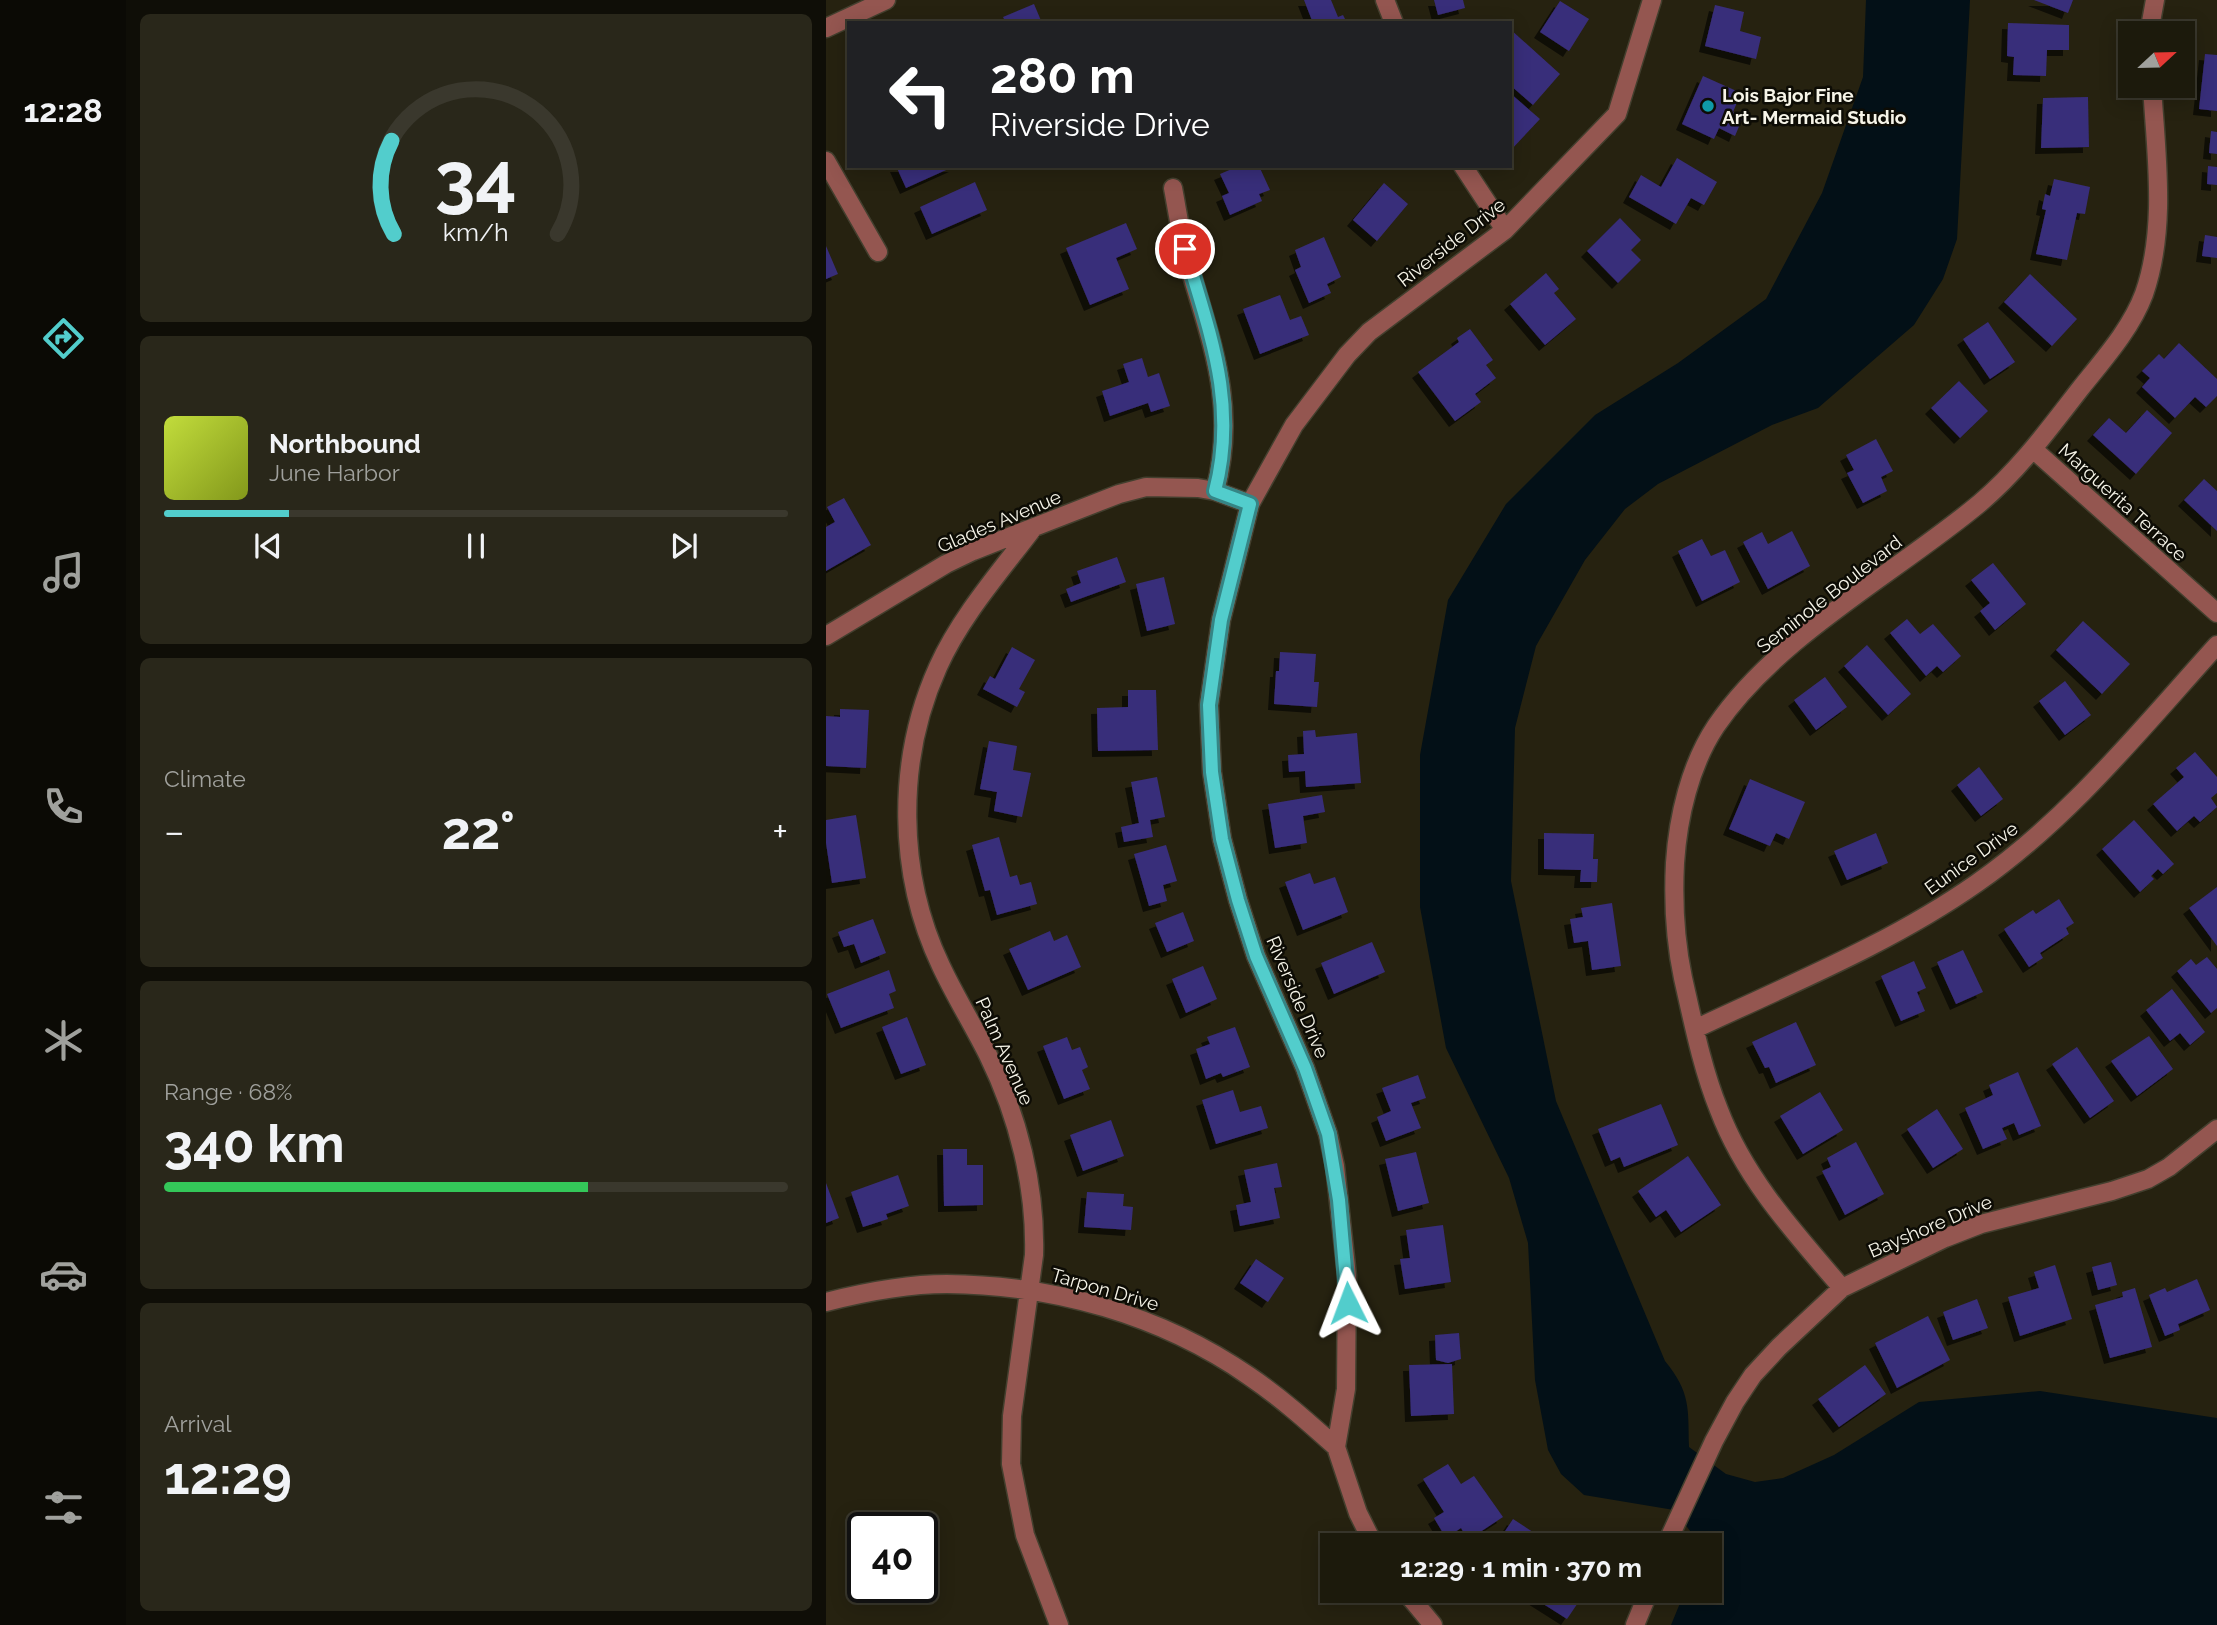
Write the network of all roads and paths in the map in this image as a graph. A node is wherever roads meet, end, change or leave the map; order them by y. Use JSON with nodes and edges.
{"nodes":[{"id":1,"x":886,"y":0,"type":"edge"},
{"id":2,"x":1385,"y":0,"type":"edge"},
{"id":3,"x":1652,"y":0,"type":"edge"},
{"id":4,"x":2155,"y":0,"type":"edge"},
{"id":5,"x":1393,"y":21,"type":"edge"},
{"id":6,"x":2151,"y":21,"type":"edge"},
{"id":7,"x":826,"y":28,"type":"edge"},
{"id":8,"x":2153,"y":98,"type":"edge"},
{"id":9,"x":826,"y":161,"type":"edge"},
{"id":10,"x":1465,"y":168,"type":"edge"},
{"id":11,"x":1173,"y":188,"type":"dead end"},
{"id":12,"x":1505,"y":230,"type":"junction"},
{"id":13,"x":878,"y":251,"type":"dead end"},
{"id":14,"x":2033,"y":449,"type":"junction"},
{"id":15,"x":1215,"y":491,"type":"junction"},
{"id":16,"x":1250,"y":504,"type":"junction"},
{"id":17,"x":1034,"y":527,"type":"junction"},
{"id":18,"x":2217,"y":613,"type":"edge"},
{"id":19,"x":826,"y":636,"type":"edge"},
{"id":20,"x":2217,"y":645,"type":"edge"},
{"id":21,"x":1695,"y":1029,"type":"junction"},
{"id":22,"x":2217,"y":1129,"type":"edge"},
{"id":23,"x":1842,"y":1287,"type":"junction"},
{"id":24,"x":1028,"y":1290,"type":"junction"},
{"id":25,"x":826,"y":1302,"type":"edge"},
{"id":26,"x":1336,"y":1447,"type":"junction"},
{"id":27,"x":1368,"y":1533,"type":"edge"},
{"id":28,"x":1671,"y":1533,"type":"edge"},
{"id":29,"x":1415,"y":1603,"type":"edge"},
{"id":30,"x":1644,"y":1603,"type":"edge"},
{"id":31,"x":1059,"y":1625,"type":"edge"},
{"id":32,"x":1433,"y":1625,"type":"edge"},
{"id":33,"x":1636,"y":1625,"type":"edge"}],
"edges":[{"from":1,"to":7,"type":"street"},
{"from":2,"to":5,"type":"street"},
{"from":3,"to":12,"type":"street","name":"Riverside Drive"},
{"from":4,"to":6,"type":"street"},
{"from":8,"to":14,"type":"street","name":"Seminole Boulevard"},
{"from":9,"to":13,"type":"street"},
{"from":10,"to":12,"type":"street"},
{"from":11,"to":15,"type":"street"},
{"from":12,"to":16,"type":"street","name":"Riverside Drive"},
{"from":14,"to":18,"type":"street","name":"Marguerita Terrace"},
{"from":14,"to":21,"type":"street","name":"Seminole Boulevard"},
{"from":15,"to":16,"type":"street"},
{"from":15,"to":17,"type":"street","name":"Glades Avenue"},
{"from":16,"to":26,"type":"street","name":"Riverside Drive"},
{"from":17,"to":19,"type":"street","name":"Glades Avenue"},
{"from":17,"to":24,"type":"street","name":"Palm Avenue"},
{"from":20,"to":21,"type":"street","name":"Eunice Drive"},
{"from":21,"to":23,"type":"street","name":"Seminole Boulevard"},
{"from":22,"to":23,"type":"street","name":"Bayshore Drive"},
{"from":23,"to":28,"type":"street","name":"Bayshore Drive"},
{"from":24,"to":25,"type":"street","name":"Tarpon Drive"},
{"from":24,"to":26,"type":"street","name":"Tarpon Drive"},
{"from":24,"to":31,"type":"street","name":"Palm Avenue"},
{"from":26,"to":27,"type":"street","name":"Riverside Drive"},
{"from":29,"to":32,"type":"street"},
{"from":30,"to":33,"type":"street"}]}
